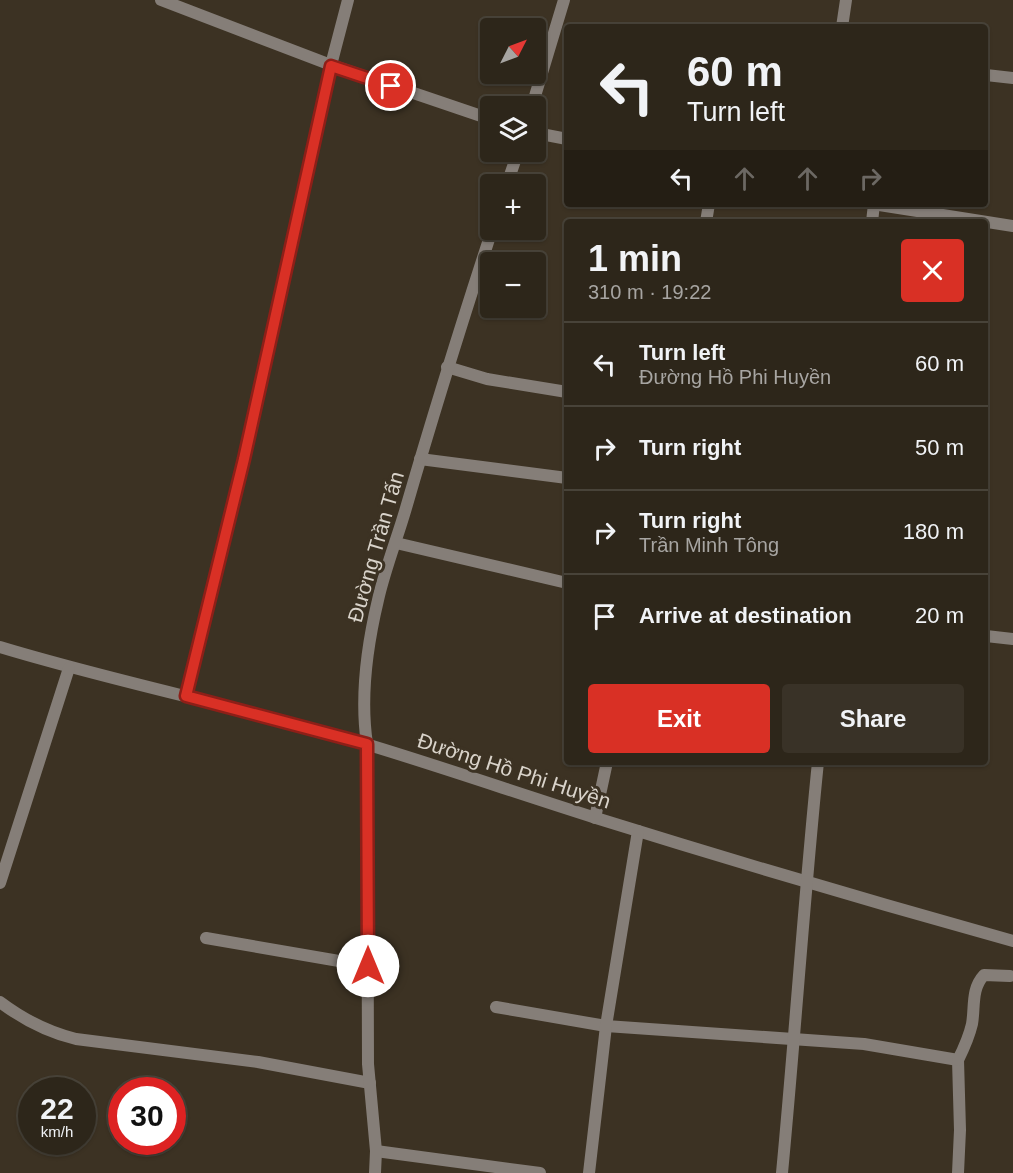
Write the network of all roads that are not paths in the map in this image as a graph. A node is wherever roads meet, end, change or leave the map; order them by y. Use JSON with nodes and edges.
{"nodes":[{"id":1,"x":161,"y":0,"type":"edge"},
{"id":2,"x":348,"y":0,"type":"edge"},
{"id":3,"x":564,"y":0,"type":"edge"},
{"id":4,"x":846,"y":0,"type":"edge"},
{"id":5,"x":842,"y":24,"type":"edge"},
{"id":6,"x":331,"y":66,"type":"junction"},
{"id":7,"x":988,"y":75,"type":"edge"},
{"id":8,"x":1013,"y":78,"type":"edge"},
{"id":9,"x":535,"y":96,"type":"edge"},
{"id":10,"x":480,"y":116,"type":"edge"},
{"id":11,"x":546,"y":135,"type":"edge"},
{"id":12,"x":564,"y":138,"type":"edge"},
{"id":13,"x":893,"y":207,"type":"edge"},
{"id":14,"x":969,"y":219,"type":"edge"},
{"id":15,"x":988,"y":222,"type":"edge"},
{"id":16,"x":1013,"y":226,"type":"edge"},
{"id":17,"x":489,"y":240,"type":"edge"},
{"id":18,"x":447,"y":367,"type":"junction"},
{"id":19,"x":564,"y":392,"type":"edge"},
{"id":20,"x":420,"y":459,"type":"junction"},
{"id":21,"x":564,"y":478,"type":"edge"},
{"id":22,"x":396,"y":543,"type":"junction"},
{"id":23,"x":564,"y":582,"type":"edge"},
{"id":24,"x":988,"y":636,"type":"edge"},
{"id":25,"x":1013,"y":639,"type":"edge"},
{"id":26,"x":0,"y":647,"type":"edge"},
{"id":27,"x":69,"y":668,"type":"junction"},
{"id":28,"x":186,"y":696,"type":"junction"},
{"id":29,"x":367,"y":744,"type":"junction"},
{"id":30,"x":606,"y":765,"type":"edge"},
{"id":31,"x":819,"y":765,"type":"edge"},
{"id":32,"x":595,"y":818,"type":"junction"},
{"id":33,"x":638,"y":831,"type":"junction"},
{"id":34,"x":806,"y":881,"type":"junction"},
{"id":35,"x":0,"y":883,"type":"edge"},
{"id":36,"x":206,"y":938,"type":"dead end"},
{"id":37,"x":1013,"y":941,"type":"edge"},
{"id":38,"x":368,"y":966,"type":"junction"},
{"id":39,"x":1010,"y":976,"type":"dead end"},
{"id":40,"x":0,"y":1002,"type":"edge"},
{"id":41,"x":496,"y":1007,"type":"dead end"},
{"id":42,"x":606,"y":1026,"type":"junction"},
{"id":43,"x":795,"y":1039,"type":"junction"},
{"id":44,"x":957,"y":1060,"type":"junction"},
{"id":45,"x":370,"y":1083,"type":"junction"},
{"id":46,"x":376,"y":1151,"type":"junction"},
{"id":47,"x":375,"y":1173,"type":"edge"},
{"id":48,"x":540,"y":1173,"type":"edge"},
{"id":49,"x":589,"y":1173,"type":"edge"},
{"id":50,"x":782,"y":1173,"type":"edge"},
{"id":51,"x":958,"y":1173,"type":"edge"}],
"edges":[{"from":1,"to":6,"type":"street"},
{"from":2,"to":6,"type":"street"},
{"from":3,"to":9,"type":"street"},
{"from":4,"to":5,"type":"street"},
{"from":6,"to":10,"type":"street"},
{"from":6,"to":28,"type":"street"},
{"from":7,"to":8,"type":"street"},
{"from":11,"to":12,"type":"street"},
{"from":13,"to":14,"type":"street"},
{"from":15,"to":16,"type":"street"},
{"from":17,"to":18,"type":"street","name":"Đường Trần Tấn"},
{"from":18,"to":19,"type":"street"},
{"from":18,"to":20,"type":"street","name":"Đường Trần Tấn"},
{"from":20,"to":21,"type":"street"},
{"from":20,"to":22,"type":"street","name":"Đường Trần Tấn"},
{"from":22,"to":23,"type":"street"},
{"from":22,"to":29,"type":"street","name":"Đường Trần Tấn"},
{"from":24,"to":25,"type":"street"},
{"from":26,"to":27,"type":"street","name":"Đường Hồ Phi Huyền"},
{"from":27,"to":28,"type":"street","name":"Đường Hồ Phi Huyền"},
{"from":27,"to":35,"type":"street"},
{"from":28,"to":29,"type":"street","name":"Đường Hồ Phi Huyền"},
{"from":29,"to":32,"type":"street","name":"Đường Hồ Phi Huyền"},
{"from":29,"to":38,"type":"street","name":"Đường Trần Tấn"},
{"from":30,"to":32,"type":"street"},
{"from":31,"to":34,"type":"street"},
{"from":32,"to":33,"type":"street","name":"Đường Hồ Phi Huyền"},
{"from":33,"to":34,"type":"street","name":"Đường Hồ Phi Huyền"},
{"from":33,"to":42,"type":"street"},
{"from":34,"to":37,"type":"street","name":"Đường Hồ Phi Huyền"},
{"from":34,"to":43,"type":"street"},
{"from":36,"to":38,"type":"street"},
{"from":38,"to":45,"type":"street","name":"Đường Trần Tấn"},
{"from":39,"to":44,"type":"street"},
{"from":40,"to":45,"type":"street"},
{"from":41,"to":42,"type":"street"},
{"from":42,"to":43,"type":"street"},
{"from":42,"to":49,"type":"street"},
{"from":43,"to":44,"type":"street"},
{"from":43,"to":50,"type":"street"},
{"from":44,"to":51,"type":"street"},
{"from":45,"to":46,"type":"street","name":"Đường Trần Tấn"},
{"from":46,"to":47,"type":"street","name":"Đường Trần Tấn"},
{"from":46,"to":48,"type":"street"}]}
